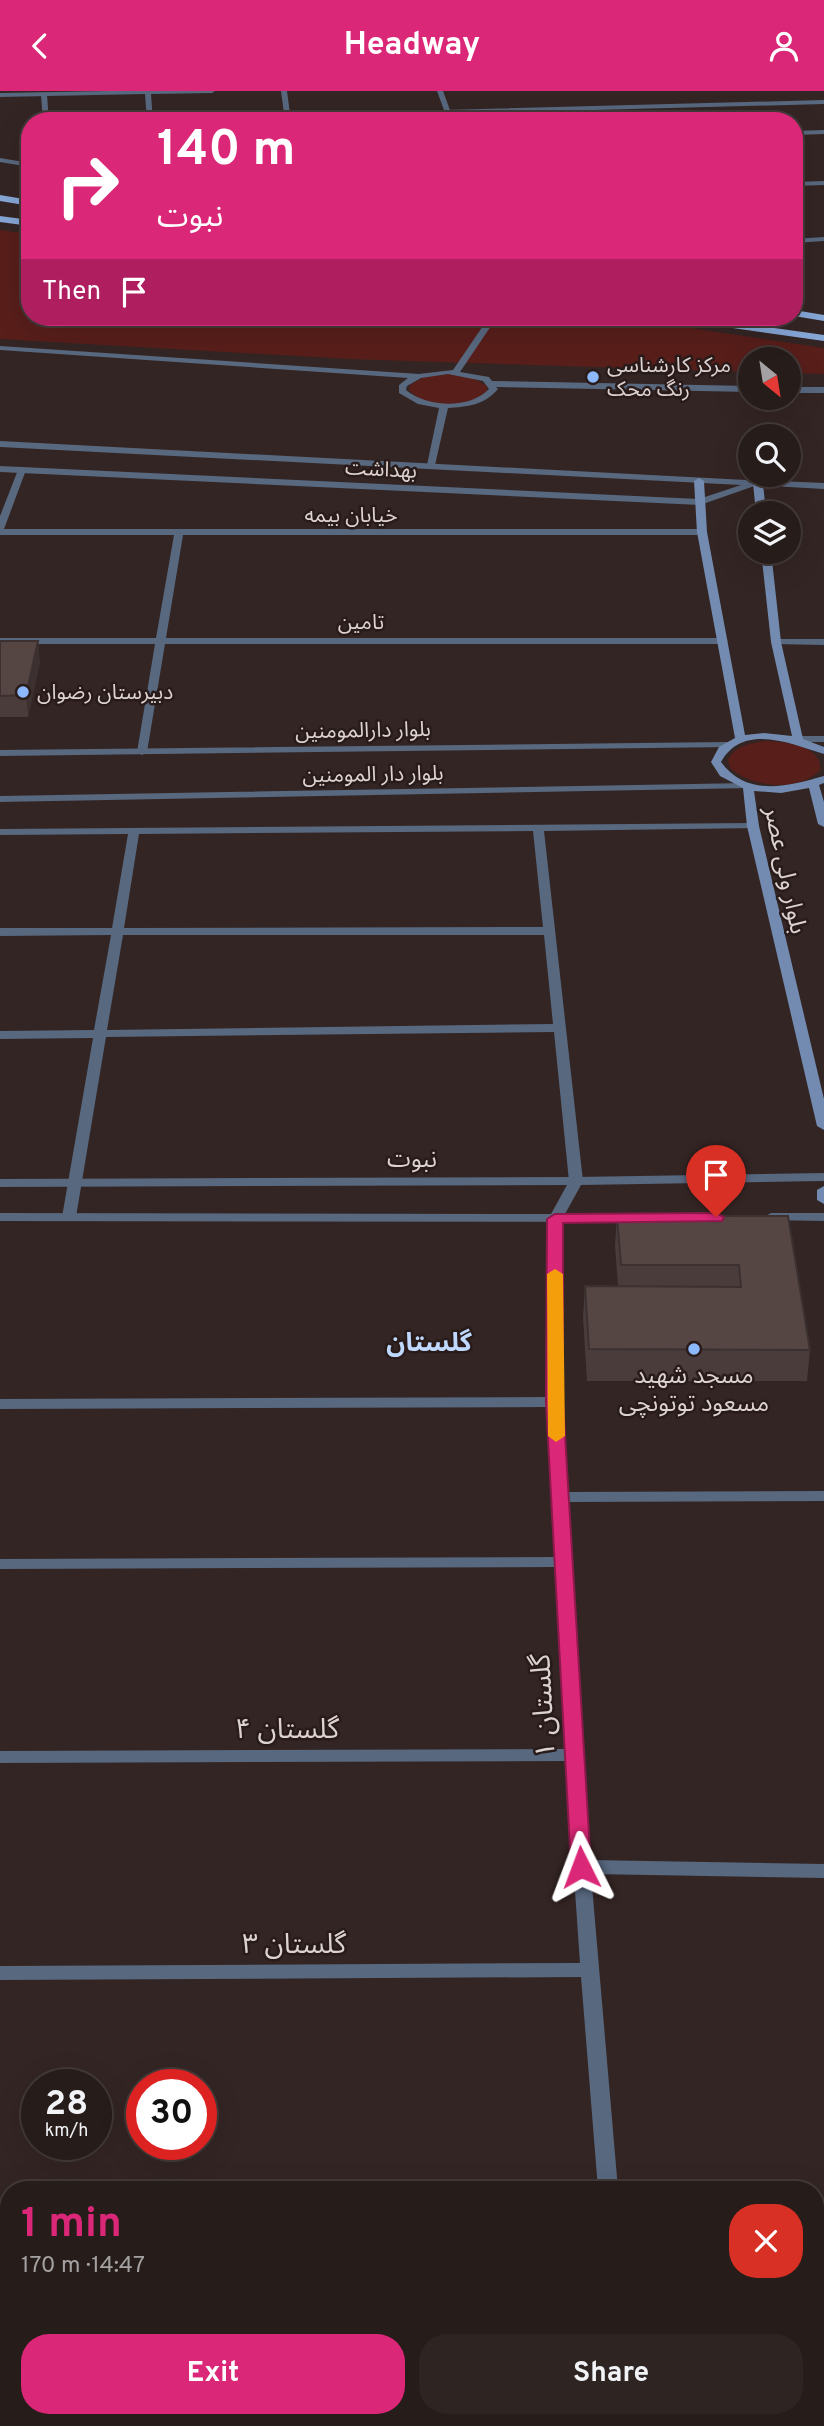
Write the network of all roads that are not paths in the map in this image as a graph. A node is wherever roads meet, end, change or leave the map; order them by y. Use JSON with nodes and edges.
{"nodes":[{"id":1,"x":212,"y":91,"type":"edge"},
{"id":2,"x":285,"y":91,"type":"edge"},
{"id":3,"x":440,"y":91,"type":"edge"},
{"id":4,"x":148,"y":92,"type":"edge"},
{"id":5,"x":0,"y":95,"type":"edge"},
{"id":6,"x":44,"y":95,"type":"junction"},
{"id":7,"x":824,"y":102,"type":"edge"},
{"id":8,"x":45,"y":112,"type":"edge"},
{"id":9,"x":149,"y":112,"type":"edge"},
{"id":10,"x":287,"y":112,"type":"edge"},
{"id":11,"x":448,"y":112,"type":"edge"},
{"id":12,"x":575,"y":112,"type":"edge"},
{"id":13,"x":824,"y":132,"type":"edge"},
{"id":14,"x":803,"y":133,"type":"edge"},
{"id":15,"x":0,"y":160,"type":"edge"},
{"id":16,"x":21,"y":164,"type":"edge"},
{"id":17,"x":824,"y":183,"type":"edge"},
{"id":18,"x":803,"y":184,"type":"edge"},
{"id":19,"x":0,"y":198,"type":"edge"},
{"id":20,"x":21,"y":202,"type":"edge"},
{"id":21,"x":0,"y":219,"type":"edge"},
{"id":22,"x":21,"y":222,"type":"edge"},
{"id":23,"x":824,"y":239,"type":"edge"},
{"id":24,"x":803,"y":240,"type":"edge"},
{"id":25,"x":803,"y":314,"type":"edge"},
{"id":26,"x":824,"y":317,"type":"edge"},
{"id":27,"x":487,"y":326,"type":"edge"},
{"id":28,"x":740,"y":326,"type":"edge"},
{"id":29,"x":824,"y":338,"type":"edge"},
{"id":30,"x":0,"y":348,"type":"edge"},
{"id":31,"x":455,"y":373,"type":"junction"},
{"id":32,"x":419,"y":376,"type":"junction"},
{"id":33,"x":492,"y":384,"type":"junction"},
{"id":34,"x":738,"y":389,"type":"edge"},
{"id":35,"x":802,"y":390,"type":"edge"},
{"id":36,"x":824,"y":390,"type":"edge"},
{"id":37,"x":444,"y":405,"type":"junction"},
{"id":38,"x":0,"y":444,"type":"edge"},
{"id":39,"x":288,"y":458,"type":"junction"},
{"id":40,"x":431,"y":465,"type":"junction"},
{"id":41,"x":0,"y":469,"type":"edge"},
{"id":42,"x":22,"y":470,"type":"junction"},
{"id":43,"x":268,"y":481,"type":"junction"},
{"id":44,"x":699,"y":481,"type":"junction"},
{"id":45,"x":738,"y":482,"type":"edge"},
{"id":46,"x":801,"y":485,"type":"edge"},
{"id":47,"x":824,"y":486,"type":"edge"},
{"id":48,"x":746,"y":487,"type":"edge"},
{"id":49,"x":700,"y":502,"type":"junction"},
{"id":50,"x":0,"y":530,"type":"edge"},
{"id":51,"x":179,"y":532,"type":"junction"},
{"id":52,"x":702,"y":532,"type":"junction"},
{"id":53,"x":767,"y":564,"type":"edge"},
{"id":54,"x":0,"y":641,"type":"edge"},
{"id":55,"x":161,"y":641,"type":"junction"},
{"id":56,"x":723,"y":641,"type":"junction"},
{"id":57,"x":776,"y":642,"type":"junction"},
{"id":58,"x":824,"y":642,"type":"edge"},
{"id":59,"x":741,"y":739,"type":"junction"},
{"id":60,"x":799,"y":739,"type":"junction"},
{"id":61,"x":824,"y":739,"type":"edge"},
{"id":62,"x":727,"y":745,"type":"junction"},
{"id":63,"x":824,"y":751,"type":"edge"},
{"id":64,"x":142,"y":752,"type":"junction"},
{"id":65,"x":0,"y":753,"type":"edge"},
{"id":66,"x":821,"y":783,"type":"edge"},
{"id":67,"x":748,"y":786,"type":"junction"},
{"id":68,"x":0,"y":799,"type":"edge"},
{"id":69,"x":824,"y":822,"type":"edge"},
{"id":70,"x":752,"y":825,"type":"junction"},
{"id":71,"x":538,"y":827,"type":"junction"},
{"id":72,"x":0,"y":832,"type":"edge"},
{"id":73,"x":134,"y":832,"type":"junction"},
{"id":74,"x":549,"y":931,"type":"junction"},
{"id":75,"x":0,"y":932,"type":"edge"},
{"id":76,"x":117,"y":932,"type":"junction"},
{"id":77,"x":559,"y":1028,"type":"junction"},
{"id":78,"x":100,"y":1034,"type":"junction"},
{"id":79,"x":0,"y":1035,"type":"edge"},
{"id":80,"x":824,"y":1126,"type":"edge"},
{"id":81,"x":824,"y":1177,"type":"edge"},
{"id":82,"x":576,"y":1181,"type":"junction"},
{"id":83,"x":0,"y":1183,"type":"edge"},
{"id":84,"x":75,"y":1183,"type":"junction"},
{"id":85,"x":824,"y":1189,"type":"edge"},
{"id":86,"x":824,"y":1201,"type":"edge"},
{"id":87,"x":0,"y":1217,"type":"edge"},
{"id":88,"x":69,"y":1217,"type":"junction"},
{"id":89,"x":757,"y":1217,"type":"edge"},
{"id":90,"x":824,"y":1217,"type":"edge"},
{"id":91,"x":649,"y":1218,"type":"edge"},
{"id":92,"x":555,"y":1219,"type":"junction"},
{"id":93,"x":554,"y":1402,"type":"junction"},
{"id":94,"x":0,"y":1404,"type":"edge"},
{"id":95,"x":824,"y":1496,"type":"edge"},
{"id":96,"x":560,"y":1497,"type":"junction"},
{"id":97,"x":564,"y":1562,"type":"junction"},
{"id":98,"x":0,"y":1564,"type":"edge"},
{"id":99,"x":575,"y":1755,"type":"junction"},
{"id":100,"x":0,"y":1757,"type":"edge"},
{"id":101,"x":581,"y":1867,"type":"junction"},
{"id":102,"x":824,"y":1871,"type":"edge"},
{"id":103,"x":589,"y":1970,"type":"junction"},
{"id":104,"x":0,"y":1973,"type":"edge"},
{"id":105,"x":607,"y":2181,"type":"edge"}],
"edges":[{"from":1,"to":4,"type":"street"},
{"from":2,"to":10,"type":"street"},
{"from":3,"to":11,"type":"street"},
{"from":4,"to":6,"type":"street"},
{"from":4,"to":9,"type":"street"},
{"from":5,"to":6,"type":"street"},
{"from":6,"to":8,"type":"street"},
{"from":7,"to":12,"type":"street"},
{"from":13,"to":14,"type":"street"},
{"from":15,"to":16,"type":"street"},
{"from":17,"to":18,"type":"street"},
{"from":19,"to":20,"type":"main road"},
{"from":21,"to":22,"type":"main road"},
{"from":23,"to":24,"type":"street"},
{"from":25,"to":26,"type":"main road"},
{"from":27,"to":31,"type":"street"},
{"from":28,"to":29,"type":"main road"},
{"from":30,"to":32,"type":"street"},
{"from":31,"to":32,"type":"street"},
{"from":31,"to":33,"type":"street"},
{"from":32,"to":37,"type":"street"},
{"from":33,"to":34,"type":"street"},
{"from":33,"to":37,"type":"street"},
{"from":35,"to":36,"type":"street"},
{"from":37,"to":40,"type":"street"},
{"from":38,"to":39,"type":"street","name":"بهداشت"},
{"from":39,"to":40,"type":"street","name":"بهداشت"},
{"from":39,"to":43,"type":"street"},
{"from":40,"to":44,"type":"street","name":"بهداشت"},
{"from":41,"to":42,"type":"street","name":"بهداشت"},
{"from":42,"to":43,"type":"street","name":"بهداشت"},
{"from":42,"to":50,"type":"street"},
{"from":43,"to":49,"type":"street","name":"بهداشت"},
{"from":44,"to":45,"type":"street","name":"بهداشت"},
{"from":44,"to":49,"type":"main road"},
{"from":46,"to":47,"type":"street","name":"بهداشت"},
{"from":48,"to":49,"type":"street","name":"بهداشت"},
{"from":49,"to":52,"type":"main road"},
{"from":50,"to":51,"type":"street","name":"خیابان بیمه"},
{"from":51,"to":52,"type":"street","name":"خیابان بیمه"},
{"from":51,"to":55,"type":"street"},
{"from":52,"to":56,"type":"main road"},
{"from":53,"to":57,"type":"main road"},
{"from":54,"to":55,"type":"street","name":"تامین"},
{"from":55,"to":56,"type":"street","name":"تامین"},
{"from":55,"to":64,"type":"street"},
{"from":56,"to":59,"type":"main road"},
{"from":57,"to":58,"type":"street"},
{"from":57,"to":60,"type":"main road"},
{"from":59,"to":60,"type":"main road"},
{"from":59,"to":62,"type":"main road"},
{"from":60,"to":61,"type":"street"},
{"from":60,"to":63,"type":"main road"},
{"from":62,"to":64,"type":"street","name":"بلوار دارالمومنین"},
{"from":62,"to":67,"type":"main road"},
{"from":64,"to":65,"type":"street","name":"بلوار دارالمومنین"},
{"from":66,"to":67,"type":"main road"},
{"from":66,"to":69,"type":"main road","name":"بلوار ولی عصر"},
{"from":67,"to":68,"type":"street","name":"بلوار دار المومنین"},
{"from":67,"to":70,"type":"main road","name":"بلوار ولی عصر"},
{"from":70,"to":71,"type":"street"},
{"from":70,"to":80,"type":"main road","name":"بلوار ولی عصر"},
{"from":71,"to":73,"type":"street"},
{"from":71,"to":74,"type":"street"},
{"from":72,"to":73,"type":"street"},
{"from":73,"to":76,"type":"street"},
{"from":74,"to":76,"type":"street"},
{"from":74,"to":77,"type":"street"},
{"from":75,"to":76,"type":"street"},
{"from":76,"to":78,"type":"street"},
{"from":77,"to":78,"type":"street"},
{"from":77,"to":82,"type":"street"},
{"from":78,"to":79,"type":"street"},
{"from":78,"to":84,"type":"street"},
{"from":81,"to":82,"type":"street","name":"نبوت"},
{"from":82,"to":84,"type":"street","name":"نبوت"},
{"from":82,"to":92,"type":"street"},
{"from":83,"to":84,"type":"street","name":"نبوت"},
{"from":84,"to":88,"type":"street"},
{"from":85,"to":86,"type":"main road"},
{"from":87,"to":88,"type":"street"},
{"from":88,"to":92,"type":"street"},
{"from":89,"to":90,"type":"street"},
{"from":91,"to":92,"type":"street"},
{"from":92,"to":93,"type":"street","name":"گلستان ۱"},
{"from":93,"to":94,"type":"street"},
{"from":93,"to":96,"type":"street","name":"گلستان ۱"},
{"from":95,"to":96,"type":"street"},
{"from":96,"to":97,"type":"street","name":"گلستان ۱"},
{"from":97,"to":98,"type":"street"},
{"from":97,"to":99,"type":"street","name":"گلستان ۱"},
{"from":99,"to":100,"type":"street","name":"گلستان ۴"},
{"from":99,"to":101,"type":"street","name":"گلستان ۱"},
{"from":101,"to":102,"type":"street"},
{"from":101,"to":103,"type":"street","name":"گلستان ۱"},
{"from":103,"to":104,"type":"street","name":"گلستان ۳"},
{"from":103,"to":105,"type":"street","name":"گلستان ۱"}]}
